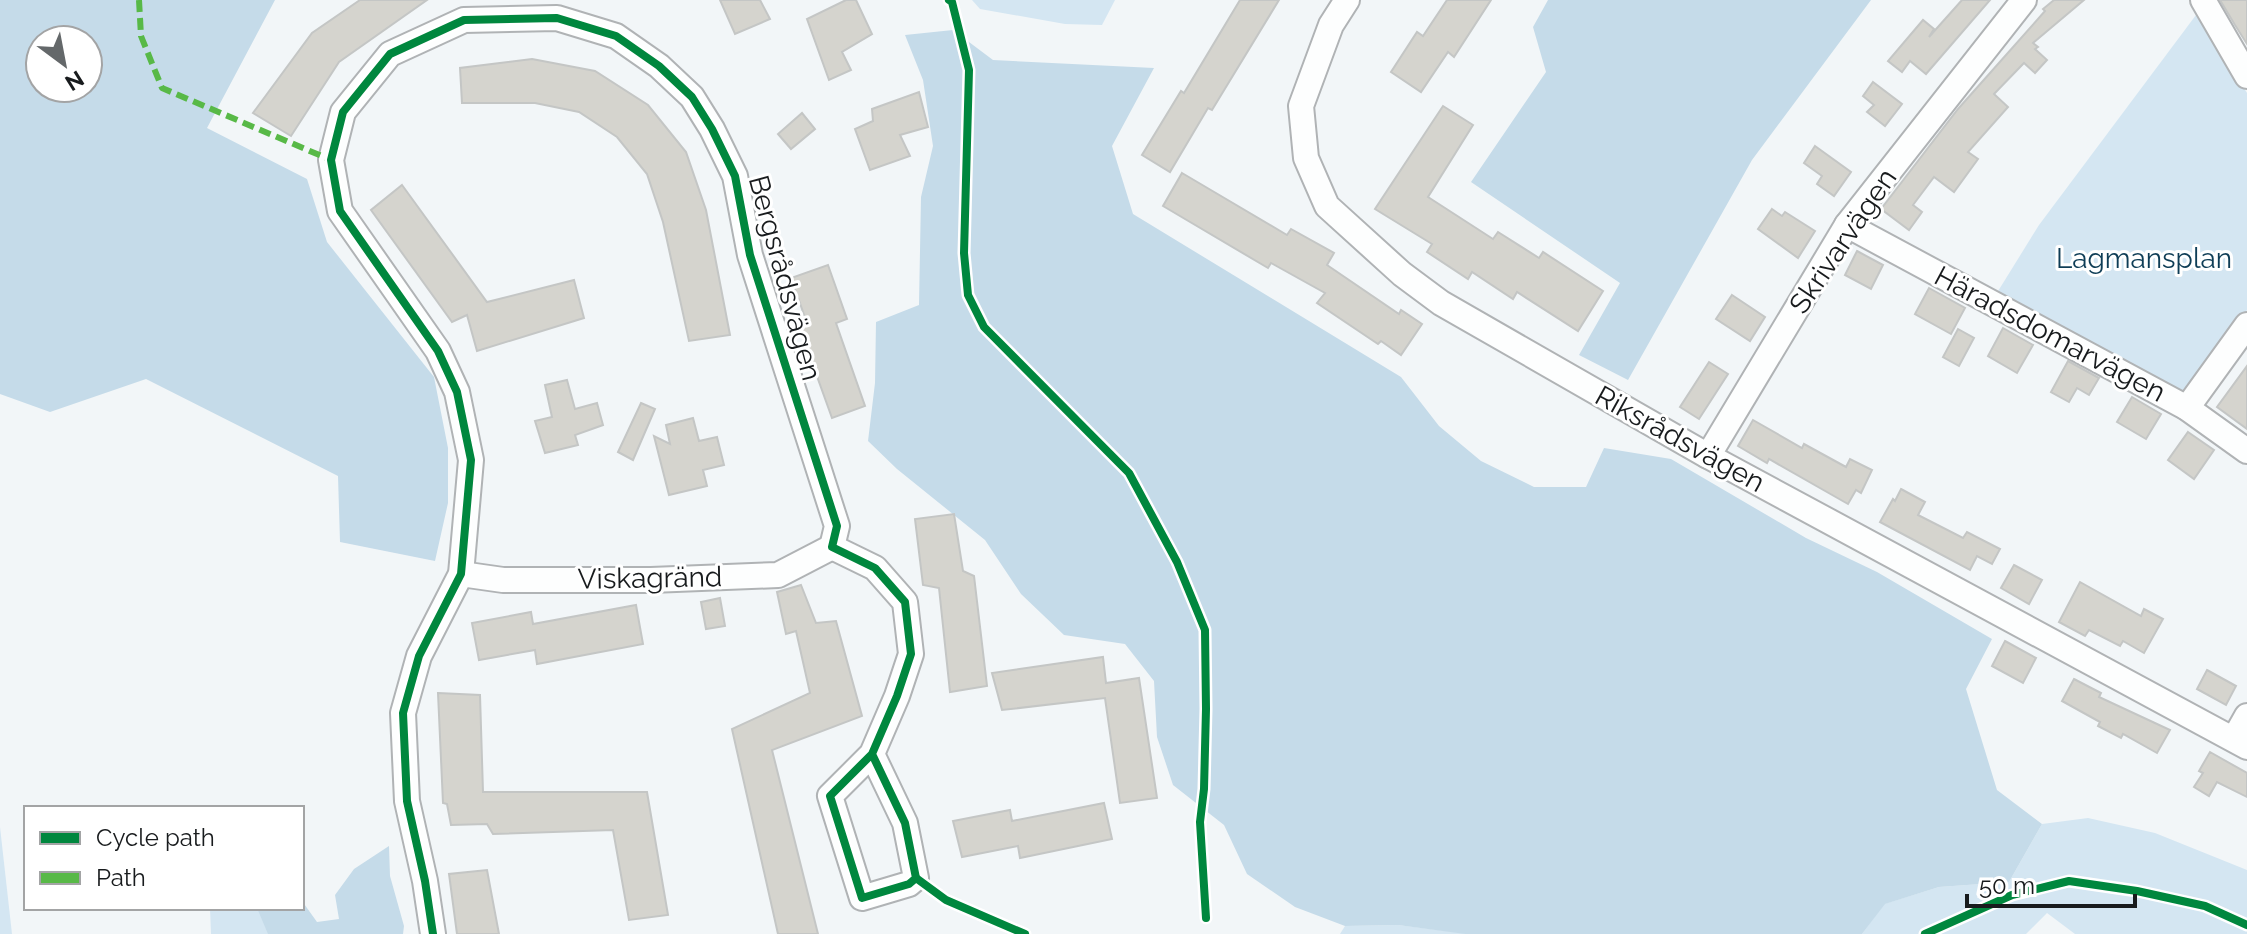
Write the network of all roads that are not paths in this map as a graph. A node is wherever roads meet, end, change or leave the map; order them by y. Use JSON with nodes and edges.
{"nodes":[{"id":1,"x":1347,"y":0,"type":"edge"},
{"id":2,"x":2024,"y":0,"type":"edge"},
{"id":3,"x":2203,"y":0,"type":"edge"},
{"id":4,"x":561,"y":9,"type":"edge"},
{"id":5,"x":2247,"y":76,"type":"edge"},
{"id":6,"x":1847,"y":225,"type":"junction"},
{"id":7,"x":2247,"y":325,"type":"edge"},
{"id":8,"x":2187,"y":408,"type":"junction"},
{"id":9,"x":2247,"y":451,"type":"edge"},
{"id":10,"x":1708,"y":456,"type":"junction"},
{"id":11,"x":832,"y":547,"type":"junction"},
{"id":12,"x":461,"y":574,"type":"junction"},
{"id":13,"x":2247,"y":716,"type":"edge"},
{"id":14,"x":2240,"y":743,"type":"edge"},
{"id":15,"x":872,"y":754,"type":"junction"},
{"id":16,"x":433,"y":934,"type":"edge"}],
"edges":[{"from":1,"to":10,"type":"street","name":"Riksrådsvägen"},
{"from":2,"to":6,"type":"street","name":"Skrivarvägen"},
{"from":3,"to":5,"type":"street"},
{"from":4,"to":11,"type":"street","name":"Bergsrådsvägen"},
{"from":4,"to":12,"type":"street","name":"Bergsrådsvägen"},
{"from":6,"to":8,"type":"street","name":"Häradsdomarvägen"},
{"from":6,"to":10,"type":"street","name":"Skrivarvägen"},
{"from":7,"to":8,"type":"street"},
{"from":8,"to":9,"type":"street","name":"Häradsdomarvägen"},
{"from":10,"to":14,"type":"street","name":"Riksrådsvägen"},
{"from":11,"to":12,"type":"street","name":"Viskagränd"},
{"from":11,"to":15,"type":"street"},
{"from":12,"to":16,"type":"street","name":"Bergsrådsvägen"},
{"from":13,"to":14,"type":"street"},
{"from":15,"to":15,"type":"street"}]}
